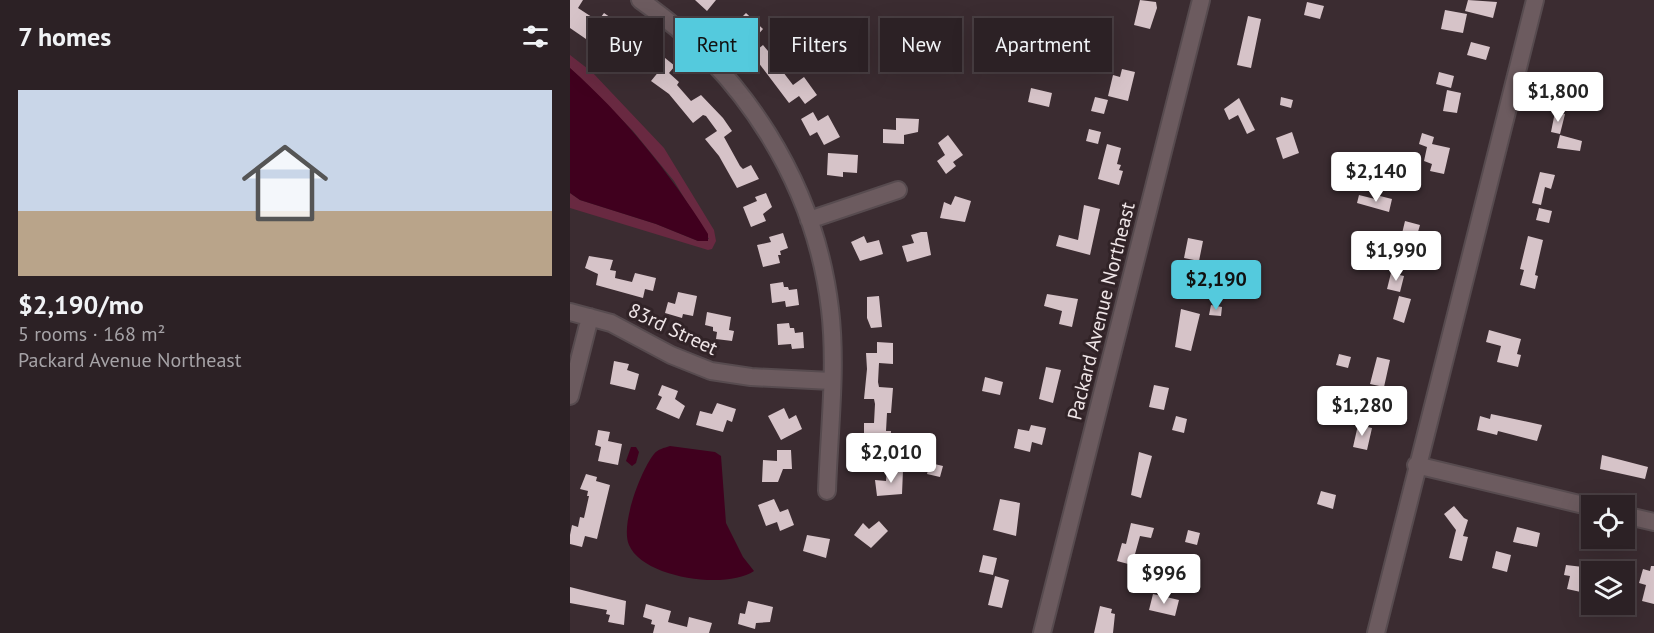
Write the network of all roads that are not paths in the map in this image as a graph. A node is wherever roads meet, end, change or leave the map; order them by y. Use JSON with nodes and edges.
{"nodes":[{"id":1,"x":640,"y":0,"type":"edge"},
{"id":2,"x":1201,"y":0,"type":"edge"},
{"id":3,"x":1535,"y":0,"type":"edge"},
{"id":4,"x":898,"y":190,"type":"dead end"},
{"id":5,"x":809,"y":220,"type":"junction"},
{"id":6,"x":570,"y":312,"type":"edge"},
{"id":7,"x":590,"y":317,"type":"junction"},
{"id":8,"x":831,"y":381,"type":"junction"},
{"id":9,"x":570,"y":396,"type":"edge"},
{"id":10,"x":1416,"y":465,"type":"junction"},
{"id":11,"x":827,"y":491,"type":"dead end"},
{"id":12,"x":1581,"y":504,"type":"edge"},
{"id":13,"x":1635,"y":518,"type":"edge"},
{"id":14,"x":1654,"y":522,"type":"edge"},
{"id":15,"x":1042,"y":633,"type":"edge"},
{"id":16,"x":1376,"y":633,"type":"edge"}],
"edges":[{"from":1,"to":5,"type":"street"},
{"from":2,"to":15,"type":"street","name":"Packard Avenue Northeast"},
{"from":3,"to":10,"type":"street"},
{"from":4,"to":5,"type":"street"},
{"from":5,"to":8,"type":"street"},
{"from":6,"to":7,"type":"street","name":"83rd Street"},
{"from":7,"to":8,"type":"street","name":"83rd Street"},
{"from":7,"to":9,"type":"street"},
{"from":8,"to":11,"type":"street"},
{"from":10,"to":12,"type":"street"},
{"from":10,"to":16,"type":"street"},
{"from":13,"to":14,"type":"street"}]}
